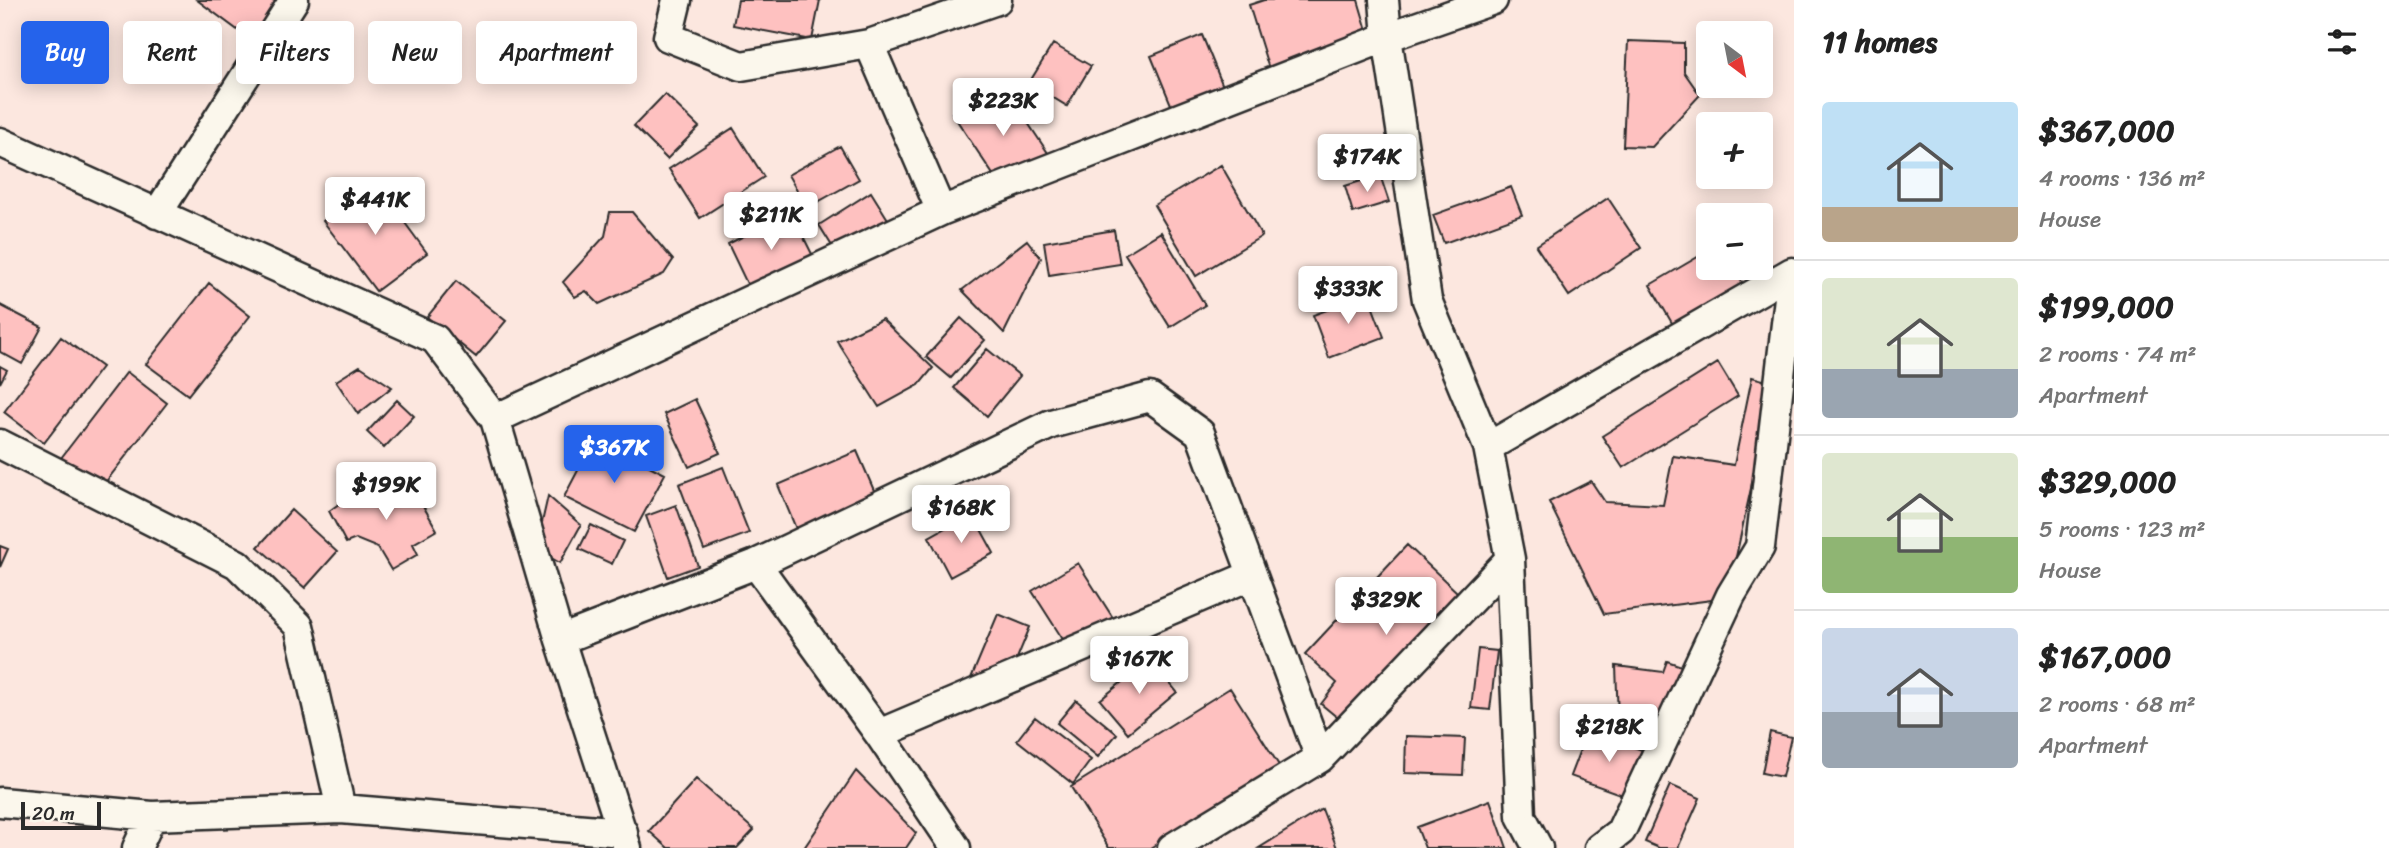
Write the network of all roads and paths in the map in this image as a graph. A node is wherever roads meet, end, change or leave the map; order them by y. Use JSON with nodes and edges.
{"nodes":[{"id":1,"x":294,"y":0,"type":"edge"},
{"id":2,"x":677,"y":0,"type":"edge"},
{"id":3,"x":997,"y":0,"type":"edge"},
{"id":4,"x":1384,"y":0,"type":"edge"},
{"id":5,"x":1493,"y":0,"type":"edge"},
{"id":6,"x":1387,"y":37,"type":"junction"},
{"id":7,"x":869,"y":44,"type":"junction"},
{"id":8,"x":0,"y":142,"type":"edge"},
{"id":9,"x":941,"y":212,"type":"junction"},
{"id":10,"x":157,"y":214,"type":"junction"},
{"id":11,"x":495,"y":419,"type":"junction"},
{"id":12,"x":0,"y":444,"type":"edge"},
{"id":13,"x":1488,"y":447,"type":"junction"},
{"id":14,"x":1510,"y":559,"type":"junction"},
{"id":15,"x":757,"y":564,"type":"junction"},
{"id":16,"x":1252,"y":575,"type":"junction"},
{"id":17,"x":560,"y":640,"type":"junction"},
{"id":18,"x":879,"y":734,"type":"junction"},
{"id":19,"x":1320,"y":758,"type":"junction"},
{"id":20,"x":0,"y":802,"type":"edge"},
{"id":21,"x":341,"y":809,"type":"junction"},
{"id":22,"x":152,"y":816,"type":"junction"},
{"id":23,"x":625,"y":840,"type":"edge"},
{"id":24,"x":137,"y":848,"type":"edge"},
{"id":25,"x":956,"y":848,"type":"edge"},
{"id":26,"x":1172,"y":848,"type":"edge"},
{"id":27,"x":1538,"y":848,"type":"edge"},
{"id":28,"x":1599,"y":848,"type":"edge"}],
"edges":[{"from":1,"to":10,"type":"street"},
{"from":2,"to":7,"type":"street"},
{"from":3,"to":7,"type":"street"},
{"from":4,"to":6,"type":"street"},
{"from":5,"to":6,"type":"street"},
{"from":6,"to":9,"type":"street"},
{"from":6,"to":13,"type":"street"},
{"from":7,"to":9,"type":"street"},
{"from":8,"to":10,"type":"street"},
{"from":9,"to":11,"type":"street"},
{"from":10,"to":11,"type":"street"},
{"from":11,"to":17,"type":"street"},
{"from":12,"to":21,"type":"street"},
{"from":13,"to":14,"type":"street"},
{"from":13,"to":28,"type":"street"},
{"from":14,"to":19,"type":"street"},
{"from":14,"to":27,"type":"street"},
{"from":15,"to":16,"type":"street"},
{"from":15,"to":17,"type":"street"},
{"from":15,"to":18,"type":"street"},
{"from":16,"to":18,"type":"street"},
{"from":16,"to":19,"type":"street"},
{"from":17,"to":23,"type":"street"},
{"from":18,"to":25,"type":"street"},
{"from":19,"to":26,"type":"street"},
{"from":20,"to":22,"type":"street"},
{"from":21,"to":22,"type":"street"},
{"from":21,"to":23,"type":"street"},
{"from":22,"to":24,"type":"street"}]}
